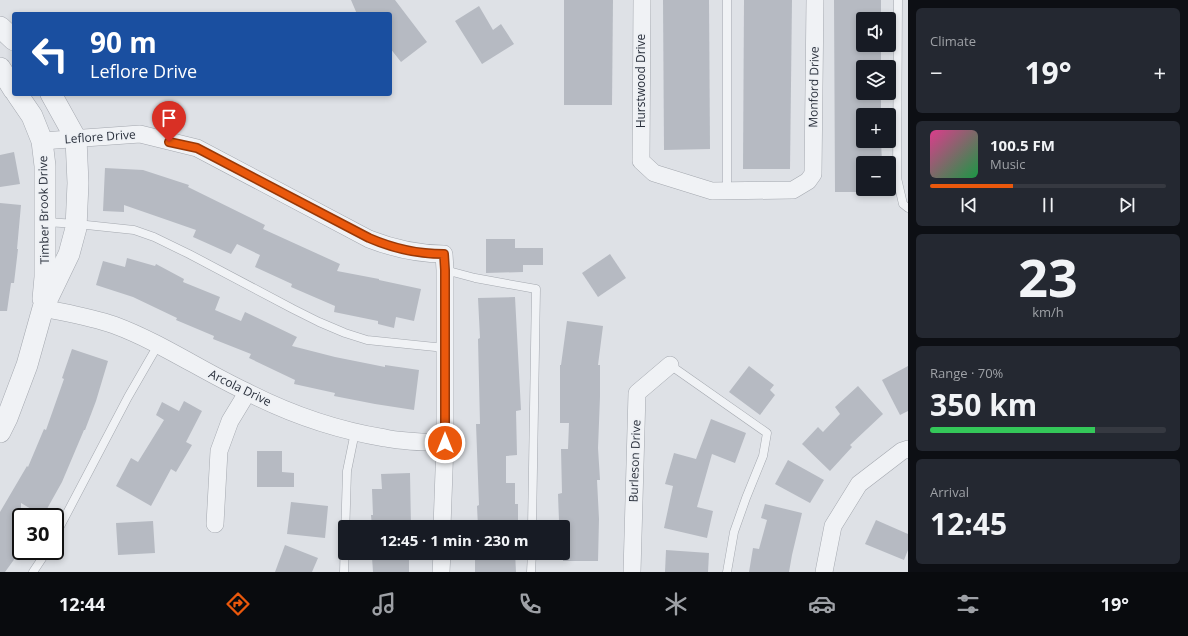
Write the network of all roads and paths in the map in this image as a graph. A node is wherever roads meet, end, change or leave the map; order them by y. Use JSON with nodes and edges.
{"nodes":[{"id":1,"x":642,"y":0,"type":"edge"},
{"id":2,"x":727,"y":0,"type":"edge"},
{"id":3,"x":815,"y":0,"type":"edge"},
{"id":4,"x":898,"y":0,"type":"edge"},
{"id":5,"x":0,"y":27,"type":"edge"},
{"id":6,"x":12,"y":38,"type":"edge"},
{"id":7,"x":0,"y":68,"type":"edge"},
{"id":8,"x":12,"y":87,"type":"edge"},
{"id":9,"x":17,"y":96,"type":"edge"},
{"id":10,"x":52,"y":96,"type":"edge"},
{"id":11,"x":76,"y":139,"type":"junction"},
{"id":12,"x":42,"y":141,"type":"junction"},
{"id":13,"x":726,"y":191,"type":"junction"},
{"id":14,"x":908,"y":208,"type":"edge"},
{"id":15,"x":45,"y":222,"type":"junction"},
{"id":16,"x":77,"y":224,"type":"junction"},
{"id":17,"x":444,"y":262,"type":"junction"},
{"id":18,"x":43,"y":308,"type":"junction"},
{"id":19,"x":158,"y":345,"type":"junction"},
{"id":20,"x":445,"y":348,"type":"junction"},
{"id":21,"x":670,"y":365,"type":"joint"},
{"id":22,"x":247,"y":393,"type":"junction"},
{"id":23,"x":0,"y":432,"type":"edge"},
{"id":24,"x":355,"y":432,"type":"junction"},
{"id":25,"x":445,"y":443,"type":"junction"},
{"id":26,"x":908,"y":449,"type":"edge"},
{"id":27,"x":64,"y":519,"type":"edge"},
{"id":28,"x":442,"y":520,"type":"edge"},
{"id":29,"x":532,"y":520,"type":"edge"},
{"id":30,"x":215,"y":524,"type":"dead end"},
{"id":31,"x":42,"y":560,"type":"edge"},
{"id":32,"x":442,"y":560,"type":"edge"},
{"id":33,"x":532,"y":560,"type":"edge"},
{"id":34,"x":36,"y":571,"type":"edge"},
{"id":35,"x":344,"y":572,"type":"edge"},
{"id":36,"x":441,"y":572,"type":"edge"},
{"id":37,"x":531,"y":572,"type":"edge"},
{"id":38,"x":632,"y":572,"type":"edge"},
{"id":39,"x":727,"y":572,"type":"edge"},
{"id":40,"x":824,"y":572,"type":"edge"}],
"edges":[{"from":1,"to":13,"type":"street","name":"Hurstwood Drive"},
{"from":2,"to":13,"type":"lane"},
{"from":3,"to":13,"type":"street","name":"Monford Drive"},
{"from":4,"to":14,"type":"lane"},
{"from":5,"to":6,"type":"street"},
{"from":7,"to":8,"type":"street"},
{"from":9,"to":12,"type":"street","name":"Timber Brook Drive"},
{"from":10,"to":11,"type":"street","name":"Timber Brook Drive"},
{"from":11,"to":12,"type":"street","name":"Leflore Drive"},
{"from":11,"to":16,"type":"street","name":"Timber Brook Drive"},
{"from":11,"to":17,"type":"street","name":"Leflore Drive"},
{"from":12,"to":15,"type":"street","name":"Timber Brook Drive"},
{"from":15,"to":16,"type":"lane"},
{"from":15,"to":18,"type":"street","name":"Timber Brook Drive"},
{"from":16,"to":18,"type":"street","name":"Timber Brook Drive"},
{"from":16,"to":20,"type":"lane"},
{"from":17,"to":20,"type":"street"},
{"from":17,"to":29,"type":"lane"},
{"from":18,"to":19,"type":"street","name":"Arcola Drive"},
{"from":18,"to":23,"type":"street","name":"Timber Brook Drive"},
{"from":19,"to":22,"type":"street","name":"Arcola Drive"},
{"from":19,"to":27,"type":"lane"},
{"from":20,"to":25,"type":"street"},
{"from":21,"to":38,"type":"street","name":"Burleson Drive"},
{"from":21,"to":39,"type":"lane"},
{"from":22,"to":24,"type":"street","name":"Arcola Drive"},
{"from":22,"to":30,"type":"street"},
{"from":24,"to":25,"type":"street","name":"Arcola Drive"},
{"from":24,"to":35,"type":"lane"},
{"from":25,"to":28,"type":"street"},
{"from":26,"to":40,"type":"street"},
{"from":31,"to":34,"type":"lane"},
{"from":32,"to":36,"type":"street"},
{"from":33,"to":37,"type":"lane"}]}
